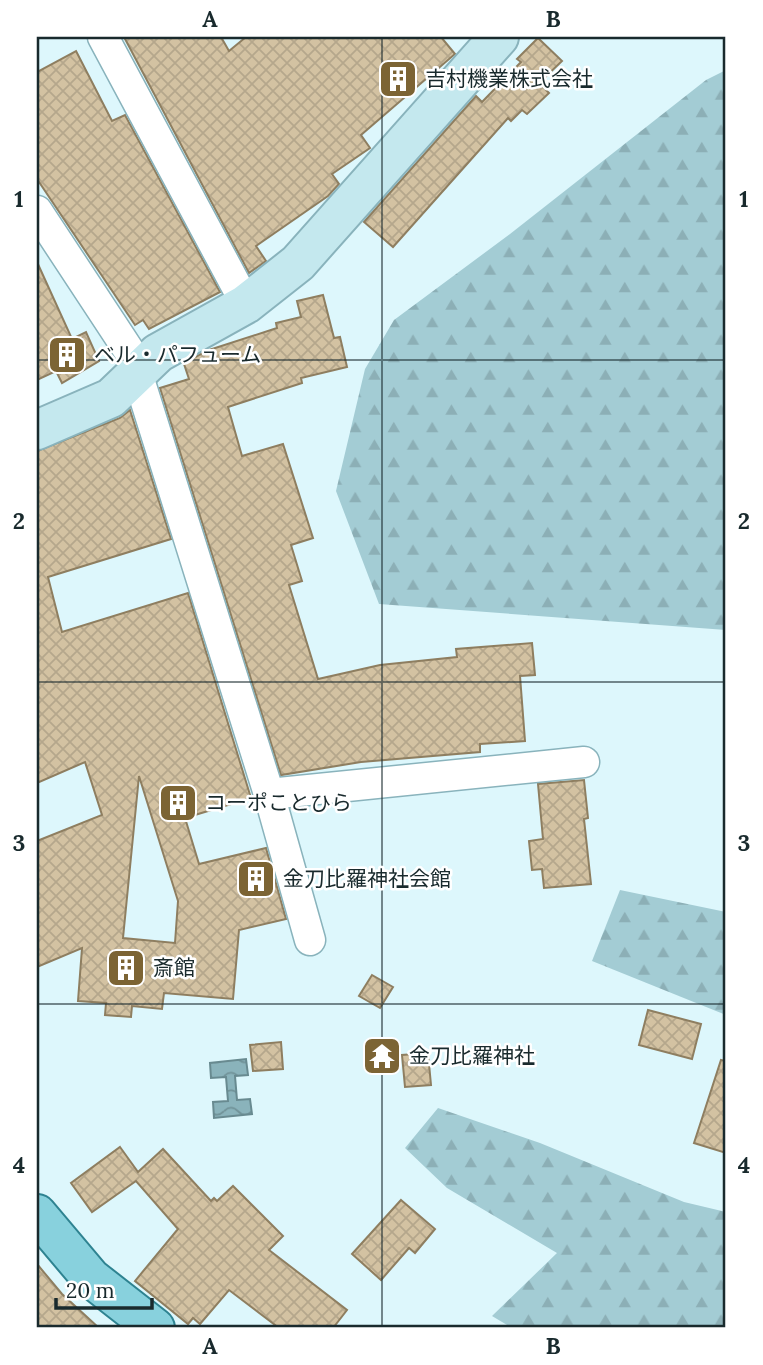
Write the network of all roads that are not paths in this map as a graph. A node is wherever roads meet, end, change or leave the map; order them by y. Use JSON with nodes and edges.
{"nodes":[{"id":1,"x":103,"y":37,"type":"edge"},
{"id":2,"x":499,"y":37,"type":"edge"},
{"id":3,"x":37,"y":211,"type":"edge"},
{"id":4,"x":246,"y":304,"type":"junction"},
{"id":5,"x":139,"y":371,"type":"junction"},
{"id":6,"x":37,"y":430,"type":"edge"},
{"id":7,"x":584,"y":762,"type":"dead end"},
{"id":8,"x":269,"y":794,"type":"junction"},
{"id":9,"x":310,"y":940,"type":"dead end"},
{"id":10,"x":37,"y":1214,"type":"edge"},
{"id":11,"x":155,"y":1328,"type":"edge"}],
"edges":[{"from":1,"to":4,"type":"street"},
{"from":2,"to":4,"type":"street"},
{"from":3,"to":5,"type":"street"},
{"from":4,"to":5,"type":"street"},
{"from":5,"to":6,"type":"street"},
{"from":5,"to":8,"type":"street"},
{"from":7,"to":8,"type":"street"},
{"from":8,"to":9,"type":"street"},
{"from":10,"to":11,"type":"main road"}]}
